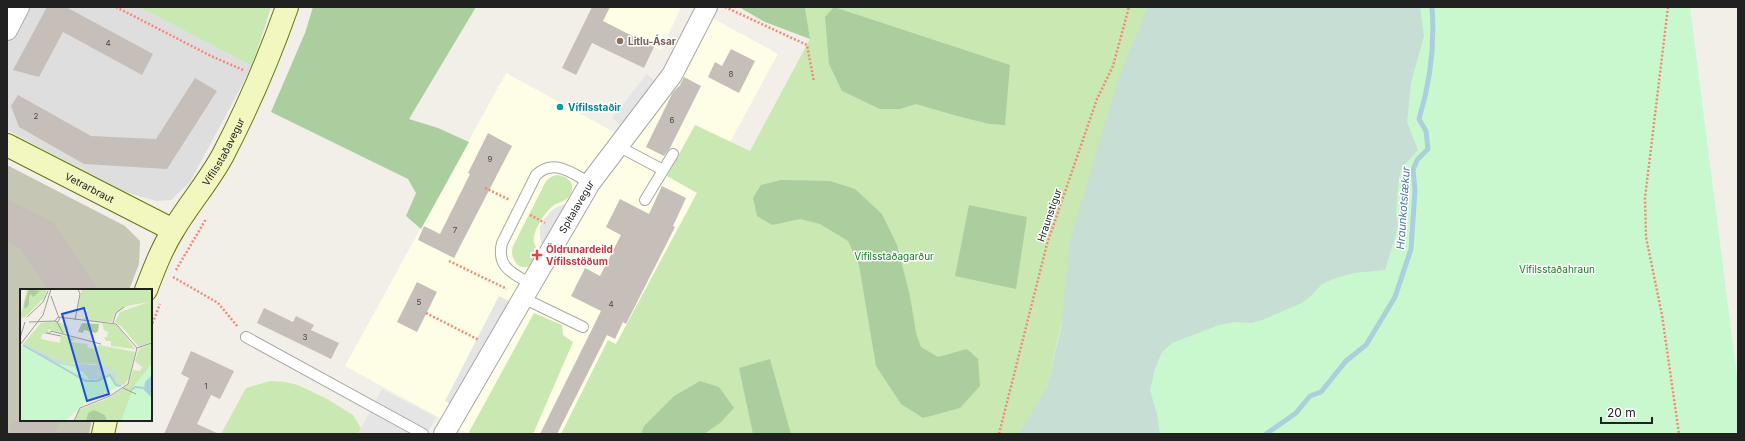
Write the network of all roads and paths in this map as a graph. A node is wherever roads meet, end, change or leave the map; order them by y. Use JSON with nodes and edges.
{"nodes":[{"id":1,"x":19,"y":7,"type":"edge"},
{"id":2,"x":116,"y":7,"type":"edge"},
{"id":3,"x":287,"y":7,"type":"edge"},
{"id":4,"x":707,"y":7,"type":"edge"},
{"id":5,"x":725,"y":7,"type":"edge"},
{"id":6,"x":1129,"y":7,"type":"edge"},
{"id":7,"x":1668,"y":7,"type":"edge"},
{"id":8,"x":7,"y":30,"type":"edge"},
{"id":9,"x":261,"y":78,"type":"junction"},
{"id":10,"x":814,"y":82,"type":"dead end"},
{"id":11,"x":7,"y":145,"type":"edge"},
{"id":12,"x":618,"y":146,"type":"junction"},
{"id":13,"x":673,"y":154,"type":"dead end"},
{"id":14,"x":663,"y":170,"type":"junction"},
{"id":15,"x":590,"y":183,"type":"junction"},
{"id":16,"x":485,"y":188,"type":"dead end"},
{"id":17,"x":644,"y":200,"type":"dead end"},
{"id":18,"x":520,"y":208,"type":"junction"},
{"id":19,"x":173,"y":230,"type":"junction"},
{"id":20,"x":562,"y":231,"type":"junction"},
{"id":21,"x":449,"y":261,"type":"dead end"},
{"id":22,"x":173,"y":277,"type":"dead end"},
{"id":23,"x":146,"y":289,"type":"edge"},
{"id":24,"x":527,"y":291,"type":"junction"},
{"id":25,"x":426,"y":313,"type":"dead end"},
{"id":26,"x":583,"y":327,"type":"dead end"},
{"id":27,"x":246,"y":337,"type":"joint"},
{"id":28,"x":495,"y":347,"type":"junction"},
{"id":29,"x":106,"y":421,"type":"edge"},
{"id":30,"x":103,"y":434,"type":"edge"},
{"id":31,"x":423,"y":434,"type":"edge"},
{"id":32,"x":444,"y":434,"type":"edge"},
{"id":33,"x":999,"y":434,"type":"edge"},
{"id":34,"x":1679,"y":434,"type":"edge"}],
"edges":[{"from":1,"to":8,"type":"street"},
{"from":2,"to":9,"type":"path"},
{"from":3,"to":9,"type":"main road","name":"Vífilsstaðavegur"},
{"from":4,"to":12,"type":"street","name":"Spítalavegur"},
{"from":5,"to":10,"type":"path"},
{"from":6,"to":33,"type":"path","name":"Hraunstígur"},
{"from":7,"to":34,"type":"path"},
{"from":9,"to":19,"type":"main road","name":"Vífilsstaðavegur"},
{"from":11,"to":19,"type":"main road","name":"Vetrarbraut"},
{"from":12,"to":14,"type":"lane"},
{"from":12,"to":15,"type":"street","name":"Spítalavegur"},
{"from":13,"to":14,"type":"lane"},
{"from":14,"to":17,"type":"lane"},
{"from":15,"to":18,"type":"lane"},
{"from":15,"to":20,"type":"street","name":"Spítalavegur"},
{"from":16,"to":18,"type":"path"},
{"from":18,"to":20,"type":"path"},
{"from":18,"to":24,"type":"lane"},
{"from":19,"to":23,"type":"main road","name":"Vífilsstaðavegur"},
{"from":20,"to":24,"type":"street","name":"Spítalavegur"},
{"from":21,"to":24,"type":"path"},
{"from":22,"to":27,"type":"path"},
{"from":24,"to":26,"type":"lane"},
{"from":24,"to":28,"type":"street","name":"Spítalavegur"},
{"from":25,"to":28,"type":"path"},
{"from":27,"to":31,"type":"lane"},
{"from":28,"to":32,"type":"street","name":"Spítalavegur"},
{"from":29,"to":30,"type":"main road"}]}
